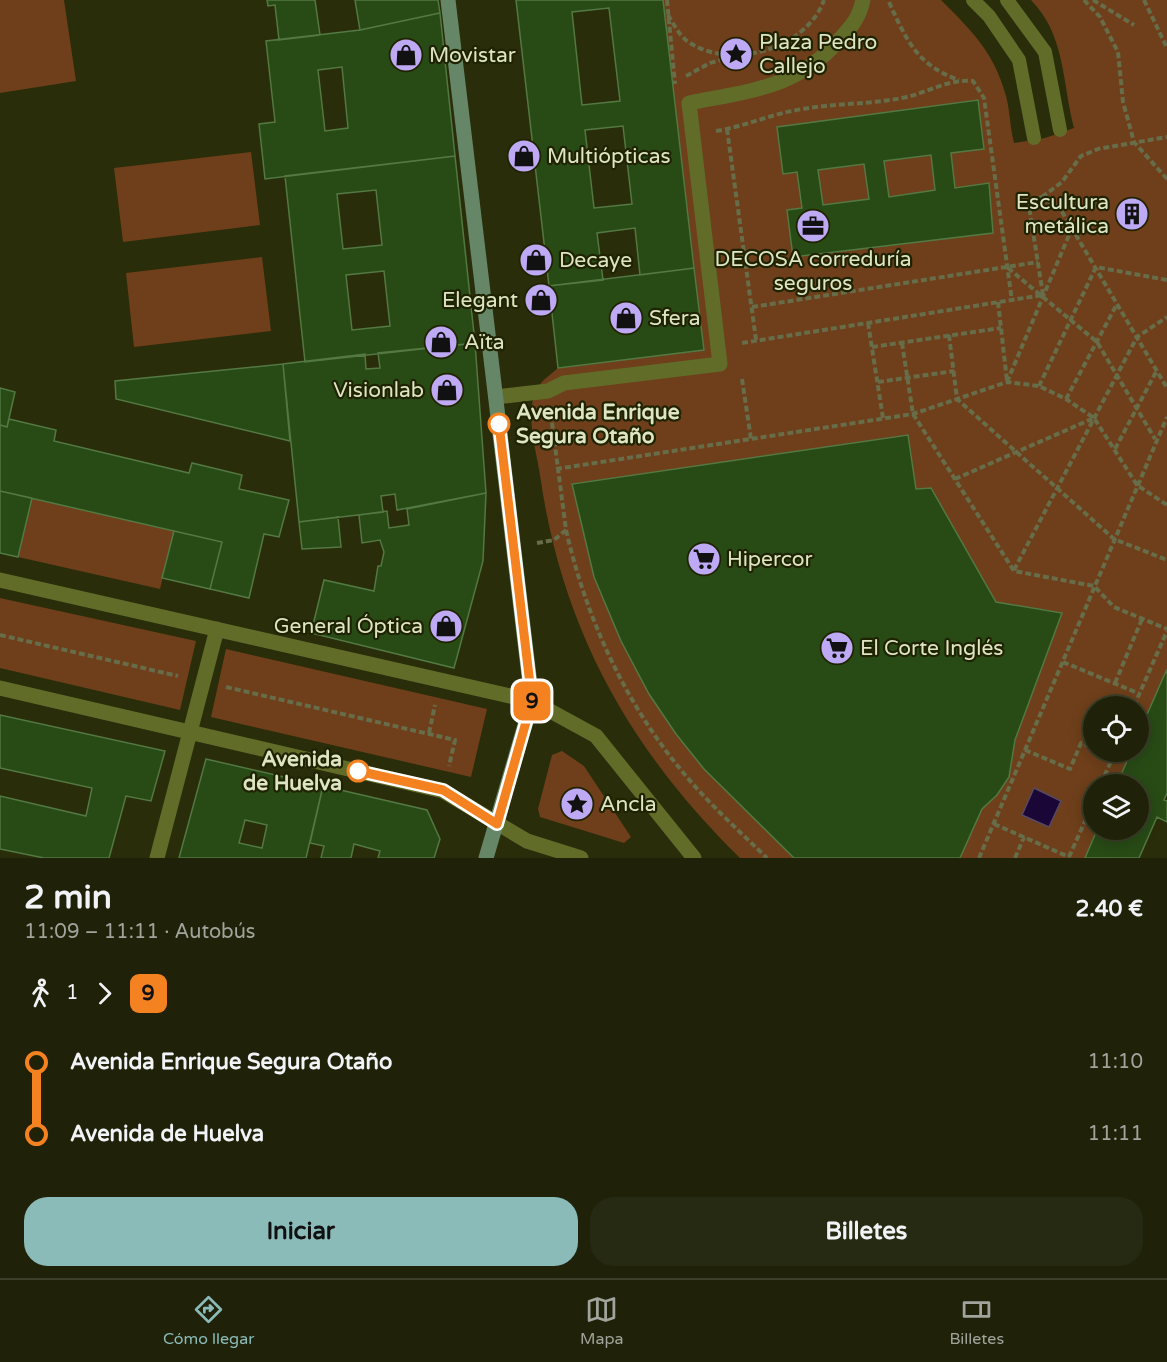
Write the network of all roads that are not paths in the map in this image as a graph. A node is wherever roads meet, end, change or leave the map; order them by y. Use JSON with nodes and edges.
{"nodes":[{"id":1,"x":448,"y":0,"type":"edge"},
{"id":2,"x":862,"y":0,"type":"edge"},
{"id":3,"x":973,"y":0,"type":"edge"},
{"id":4,"x":1007,"y":0,"type":"edge"},
{"id":5,"x":1060,"y":130,"type":"dead end"},
{"id":6,"x":1034,"y":138,"type":"dead end"},
{"id":7,"x":496,"y":397,"type":"junction"},
{"id":8,"x":0,"y":580,"type":"edge"},
{"id":9,"x":217,"y":629,"type":"junction"},
{"id":10,"x":0,"y":688,"type":"edge"},
{"id":11,"x":532,"y":701,"type":"junction"},
{"id":12,"x":190,"y":732,"type":"junction"},
{"id":13,"x":497,"y":824,"type":"junction"},
{"id":14,"x":157,"y":858,"type":"edge"},
{"id":15,"x":486,"y":858,"type":"edge"},
{"id":16,"x":581,"y":858,"type":"edge"},
{"id":17,"x":694,"y":858,"type":"edge"}],
"edges":[{"from":1,"to":7,"type":"street"},
{"from":2,"to":7,"type":"street"},
{"from":3,"to":6,"type":"lane"},
{"from":4,"to":5,"type":"lane"},
{"from":7,"to":11,"type":"street"},
{"from":8,"to":9,"type":"street"},
{"from":9,"to":11,"type":"street"},
{"from":9,"to":12,"type":"street"},
{"from":10,"to":12,"type":"street"},
{"from":11,"to":13,"type":"street"},
{"from":11,"to":17,"type":"street"},
{"from":12,"to":13,"type":"street"},
{"from":12,"to":14,"type":"street"},
{"from":13,"to":15,"type":"street"},
{"from":13,"to":16,"type":"street"}]}
